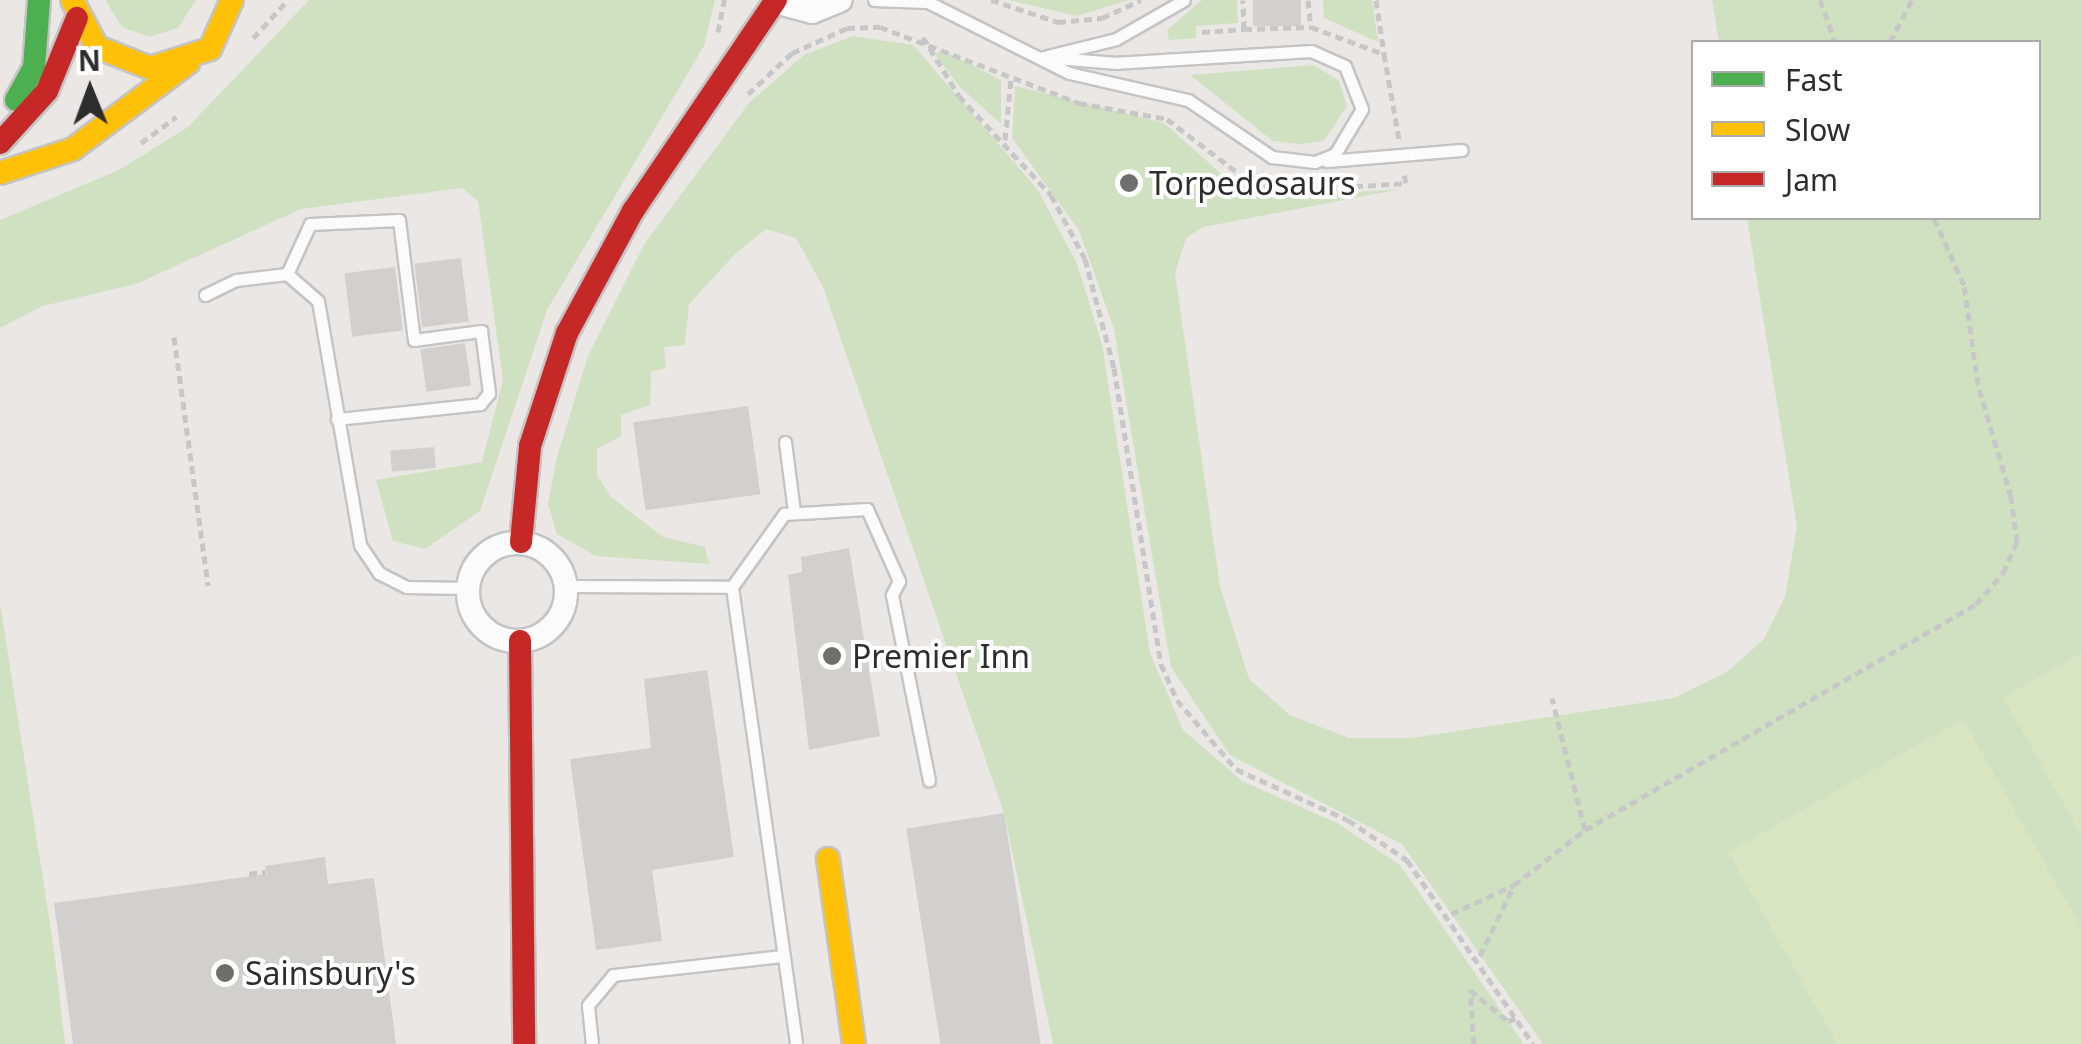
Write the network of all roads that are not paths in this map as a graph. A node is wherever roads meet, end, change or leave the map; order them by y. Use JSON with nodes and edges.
{"nodes":[{"id":1,"x":40,"y":0,"type":"edge"},
{"id":2,"x":841,"y":0,"type":"edge"},
{"id":3,"x":874,"y":0,"type":"edge"},
{"id":4,"x":1184,"y":0,"type":"edge"},
{"id":5,"x":925,"y":1,"type":"edge"},
{"id":6,"x":777,"y":2,"type":"edge"},
{"id":7,"x":236,"y":4,"type":"edge"},
{"id":8,"x":74,"y":9,"type":"edge"},
{"id":9,"x":1042,"y":57,"type":"junction"},
{"id":10,"x":188,"y":63,"type":"junction"},
{"id":11,"x":0,"y":124,"type":"edge"},
{"id":12,"x":0,"y":143,"type":"edge"},
{"id":13,"x":1462,"y":150,"type":"dead end"},
{"id":14,"x":1315,"y":162,"type":"junction"},
{"id":15,"x":0,"y":172,"type":"edge"},
{"id":16,"x":287,"y":274,"type":"junction"},
{"id":17,"x":205,"y":295,"type":"dead end"},
{"id":18,"x":337,"y":418,"type":"junction"},
{"id":19,"x":784,"y":442,"type":"dead end"},
{"id":20,"x":794,"y":512,"type":"junction"},
{"id":21,"x":521,"y":542,"type":"junction"},
{"id":22,"x":566,"y":586,"type":"junction"},
{"id":23,"x":732,"y":587,"type":"junction"},
{"id":24,"x":468,"y":588,"type":"junction"},
{"id":25,"x":520,"y":641,"type":"junction"},
{"id":26,"x":929,"y":780,"type":"dead end"},
{"id":27,"x":828,"y":859,"type":"dead end"},
{"id":28,"x":783,"y":956,"type":"junction"},
{"id":29,"x":524,"y":1044,"type":"edge"},
{"id":30,"x":592,"y":1044,"type":"edge"},
{"id":31,"x":796,"y":1044,"type":"edge"},
{"id":32,"x":854,"y":1044,"type":"edge"}],
"edges":[{"from":1,"to":11,"type":"main road"},
{"from":2,"to":6,"type":"street"},
{"from":3,"to":5,"type":"lane"},
{"from":4,"to":9,"type":"lane"},
{"from":5,"to":9,"type":"lane"},
{"from":6,"to":21,"type":"main road"},
{"from":7,"to":10,"type":"main road"},
{"from":8,"to":10,"type":"main road"},
{"from":8,"to":12,"type":"main road"},
{"from":9,"to":14,"type":"lane"},
{"from":9,"to":14,"type":"lane"},
{"from":10,"to":15,"type":"main road"},
{"from":13,"to":14,"type":"lane"},
{"from":16,"to":17,"type":"lane"},
{"from":16,"to":18,"type":"lane"},
{"from":16,"to":18,"type":"lane"},
{"from":18,"to":24,"type":"lane"},
{"from":19,"to":20,"type":"lane"},
{"from":20,"to":23,"type":"lane"},
{"from":20,"to":26,"type":"lane"},
{"from":21,"to":22,"type":"street"},
{"from":21,"to":24,"type":"street"},
{"from":22,"to":23,"type":"lane"},
{"from":22,"to":25,"type":"street"},
{"from":23,"to":28,"type":"lane"},
{"from":24,"to":25,"type":"street"},
{"from":25,"to":29,"type":"main road"},
{"from":27,"to":32,"type":"main road"},
{"from":28,"to":30,"type":"lane"},
{"from":28,"to":31,"type":"lane"}]}
